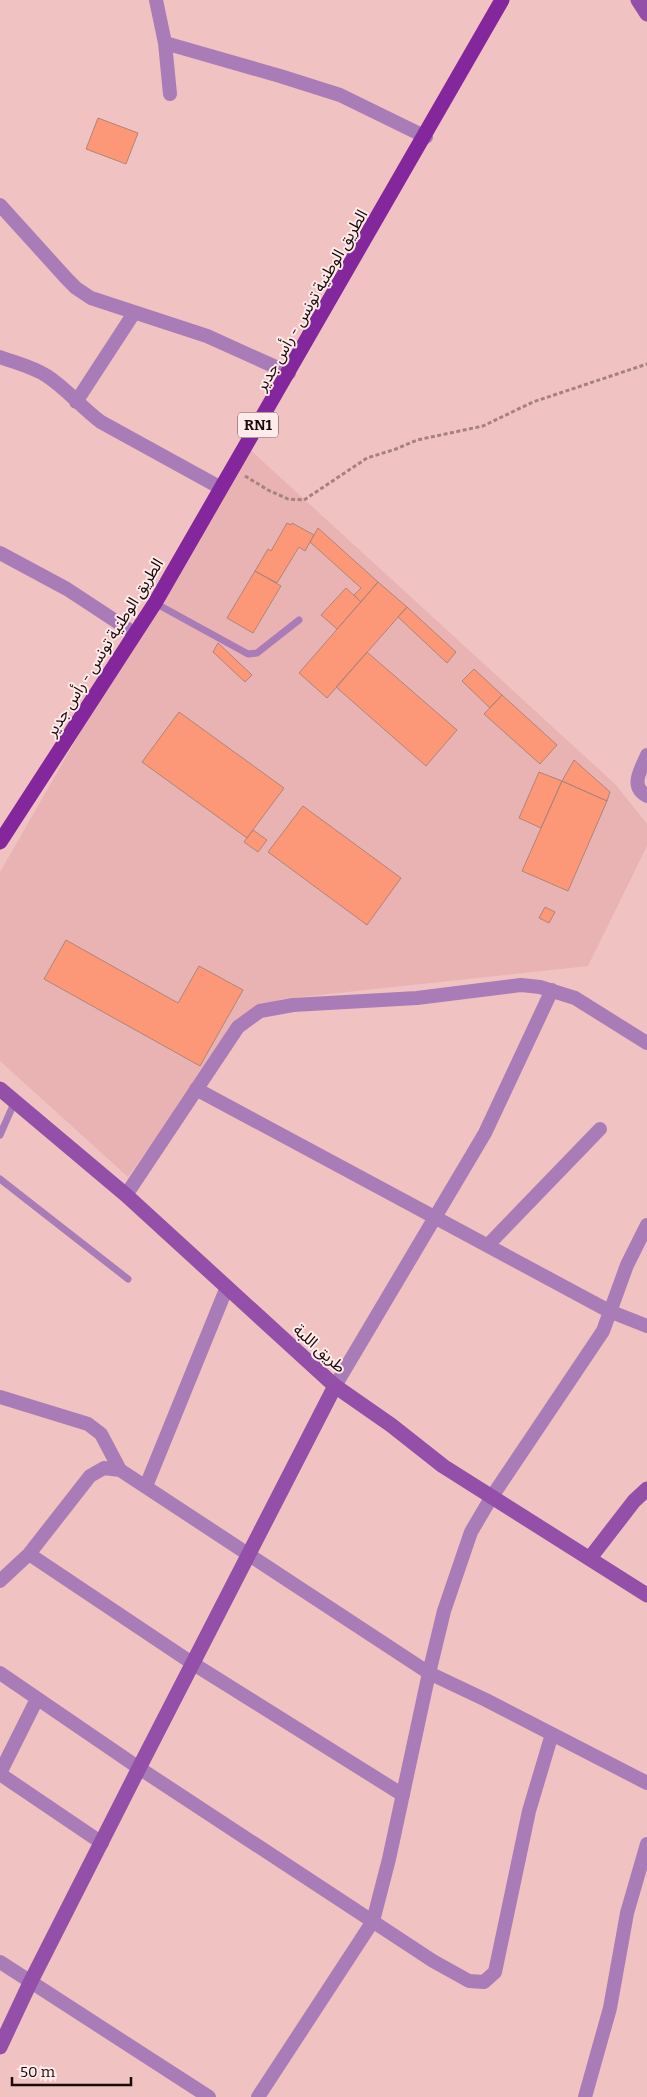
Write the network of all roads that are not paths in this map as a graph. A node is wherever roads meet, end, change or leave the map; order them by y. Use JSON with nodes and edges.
{"nodes":[{"id":1,"x":156,"y":0,"type":"edge"},
{"id":2,"x":502,"y":0,"type":"edge"},
{"id":3,"x":638,"y":0,"type":"edge"},
{"id":4,"x":647,"y":14,"type":"edge"},
{"id":5,"x":165,"y":43,"type":"junction"},
{"id":6,"x":170,"y":94,"type":"dead end"},
{"id":7,"x":426,"y":137,"type":"junction"},
{"id":8,"x":0,"y":205,"type":"edge"},
{"id":9,"x":134,"y":313,"type":"junction"},
{"id":10,"x":0,"y":357,"type":"edge"},
{"id":11,"x":289,"y":372,"type":"junction"},
{"id":12,"x":76,"y":402,"type":"junction"},
{"id":13,"x":221,"y":488,"type":"junction"},
{"id":14,"x":0,"y":553,"type":"edge"},
{"id":15,"x":155,"y":603,"type":"junction"},
{"id":16,"x":299,"y":620,"type":"dead end"},
{"id":17,"x":134,"y":634,"type":"junction"},
{"id":18,"x":647,"y":755,"type":"edge"},
{"id":19,"x":647,"y":796,"type":"edge"},
{"id":20,"x":0,"y":842,"type":"edge"},
{"id":21,"x":552,"y":990,"type":"junction"},
{"id":22,"x":647,"y":1043,"type":"edge"},
{"id":23,"x":0,"y":1089,"type":"edge"},
{"id":24,"x":196,"y":1089,"type":"junction"},
{"id":25,"x":15,"y":1101,"type":"junction"},
{"id":26,"x":600,"y":1129,"type":"dead end"},
{"id":27,"x":0,"y":1135,"type":"edge"},
{"id":28,"x":0,"y":1179,"type":"edge"},
{"id":29,"x":126,"y":1195,"type":"junction"},
{"id":30,"x":435,"y":1217,"type":"junction"},
{"id":31,"x":647,"y":1225,"type":"edge"},
{"id":32,"x":488,"y":1245,"type":"junction"},
{"id":33,"x":128,"y":1279,"type":"dead end"},
{"id":34,"x":227,"y":1287,"type":"junction"},
{"id":35,"x":609,"y":1311,"type":"junction"},
{"id":36,"x":647,"y":1326,"type":"edge"},
{"id":37,"x":335,"y":1386,"type":"junction"},
{"id":38,"x":0,"y":1396,"type":"edge"},
{"id":39,"x":120,"y":1470,"type":"junction"},
{"id":40,"x":146,"y":1486,"type":"junction"},
{"id":41,"x":647,"y":1489,"type":"edge"},
{"id":42,"x":491,"y":1498,"type":"junction"},
{"id":43,"x":29,"y":1554,"type":"junction"},
{"id":44,"x":248,"y":1554,"type":"junction"},
{"id":45,"x":590,"y":1558,"type":"junction"},
{"id":46,"x":0,"y":1581,"type":"edge"},
{"id":47,"x":647,"y":1594,"type":"edge"},
{"id":48,"x":192,"y":1663,"type":"junction"},
{"id":49,"x":0,"y":1673,"type":"edge"},
{"id":50,"x":429,"y":1673,"type":"junction"},
{"id":51,"x":37,"y":1699,"type":"junction"},
{"id":52,"x":552,"y":1734,"type":"junction"},
{"id":53,"x":139,"y":1768,"type":"junction"},
{"id":54,"x":0,"y":1774,"type":"edge"},
{"id":55,"x":647,"y":1783,"type":"edge"},
{"id":56,"x":403,"y":1795,"type":"junction"},
{"id":57,"x":102,"y":1843,"type":"junction"},
{"id":58,"x":646,"y":1849,"type":"edge"},
{"id":59,"x":373,"y":1921,"type":"junction"},
{"id":60,"x":0,"y":1962,"type":"edge"},
{"id":61,"x":30,"y":1983,"type":"junction"},
{"id":62,"x":0,"y":2047,"type":"edge"},
{"id":63,"x":209,"y":2097,"type":"edge"},
{"id":64,"x":258,"y":2097,"type":"edge"},
{"id":65,"x":585,"y":2097,"type":"edge"}],
"edges":[{"from":1,"to":5,"type":"street"},
{"from":2,"to":7,"type":"main road","name":"الطريق الوطنية تونس - رأس جدير","number":"RN1"},
{"from":3,"to":4,"type":"main road"},
{"from":5,"to":6,"type":"street"},
{"from":5,"to":7,"type":"street"},
{"from":7,"to":11,"type":"main road","name":"الطريق الوطنية تونس - رأس جدير","number":"RN1"},
{"from":8,"to":9,"type":"street"},
{"from":9,"to":11,"type":"street"},
{"from":9,"to":12,"type":"street"},
{"from":10,"to":12,"type":"street"},
{"from":11,"to":13,"type":"main road","name":"الطريق الوطنية تونس - رأس جدير","number":"RN1"},
{"from":12,"to":13,"type":"street"},
{"from":13,"to":15,"type":"main road","name":"الطريق الوطنية تونس - رأس جدير","number":"RN1"},
{"from":14,"to":17,"type":"street"},
{"from":15,"to":16,"type":"lane"},
{"from":15,"to":17,"type":"main road","name":"الطريق الوطنية تونس - رأس جدير","number":"RN1"},
{"from":17,"to":20,"type":"main road","name":"الطريق الوطنية تونس - رأس جدير","number":"RN1"},
{"from":18,"to":19,"type":"street"},
{"from":21,"to":22,"type":"street"},
{"from":21,"to":24,"type":"street"},
{"from":21,"to":30,"type":"street"},
{"from":23,"to":25,"type":"main road","name":"طريق اللبة"},
{"from":24,"to":29,"type":"street"},
{"from":24,"to":30,"type":"street"},
{"from":25,"to":27,"type":"lane"},
{"from":25,"to":29,"type":"main road","name":"طريق اللبة"},
{"from":26,"to":32,"type":"street"},
{"from":28,"to":33,"type":"lane"},
{"from":29,"to":34,"type":"main road","name":"طريق اللبة"},
{"from":30,"to":32,"type":"street"},
{"from":30,"to":37,"type":"street"},
{"from":31,"to":35,"type":"street"},
{"from":32,"to":35,"type":"street"},
{"from":34,"to":37,"type":"main road","name":"طريق اللبة"},
{"from":34,"to":40,"type":"street"},
{"from":35,"to":36,"type":"street"},
{"from":35,"to":42,"type":"street"},
{"from":37,"to":42,"type":"main road","name":"طريق اللبة"},
{"from":37,"to":44,"type":"main road"},
{"from":38,"to":39,"type":"street"},
{"from":39,"to":40,"type":"street"},
{"from":39,"to":43,"type":"street"},
{"from":40,"to":44,"type":"street"},
{"from":41,"to":45,"type":"main road"},
{"from":42,"to":45,"type":"main road","name":"طريق اللبة"},
{"from":42,"to":50,"type":"street"},
{"from":43,"to":46,"type":"street"},
{"from":43,"to":48,"type":"street"},
{"from":44,"to":48,"type":"main road"},
{"from":44,"to":50,"type":"street"},
{"from":45,"to":47,"type":"main road","name":"طريق اللبة"},
{"from":48,"to":53,"type":"main road"},
{"from":48,"to":56,"type":"street"},
{"from":49,"to":51,"type":"street"},
{"from":50,"to":52,"type":"street"},
{"from":50,"to":56,"type":"street"},
{"from":51,"to":53,"type":"street"},
{"from":51,"to":54,"type":"street"},
{"from":52,"to":55,"type":"street"},
{"from":52,"to":59,"type":"street"},
{"from":53,"to":57,"type":"main road"},
{"from":53,"to":59,"type":"street"},
{"from":54,"to":57,"type":"street"},
{"from":56,"to":59,"type":"street"},
{"from":57,"to":61,"type":"main road"},
{"from":58,"to":65,"type":"street"},
{"from":59,"to":64,"type":"street"},
{"from":60,"to":61,"type":"street"},
{"from":61,"to":62,"type":"main road"},
{"from":61,"to":63,"type":"street"}]}
